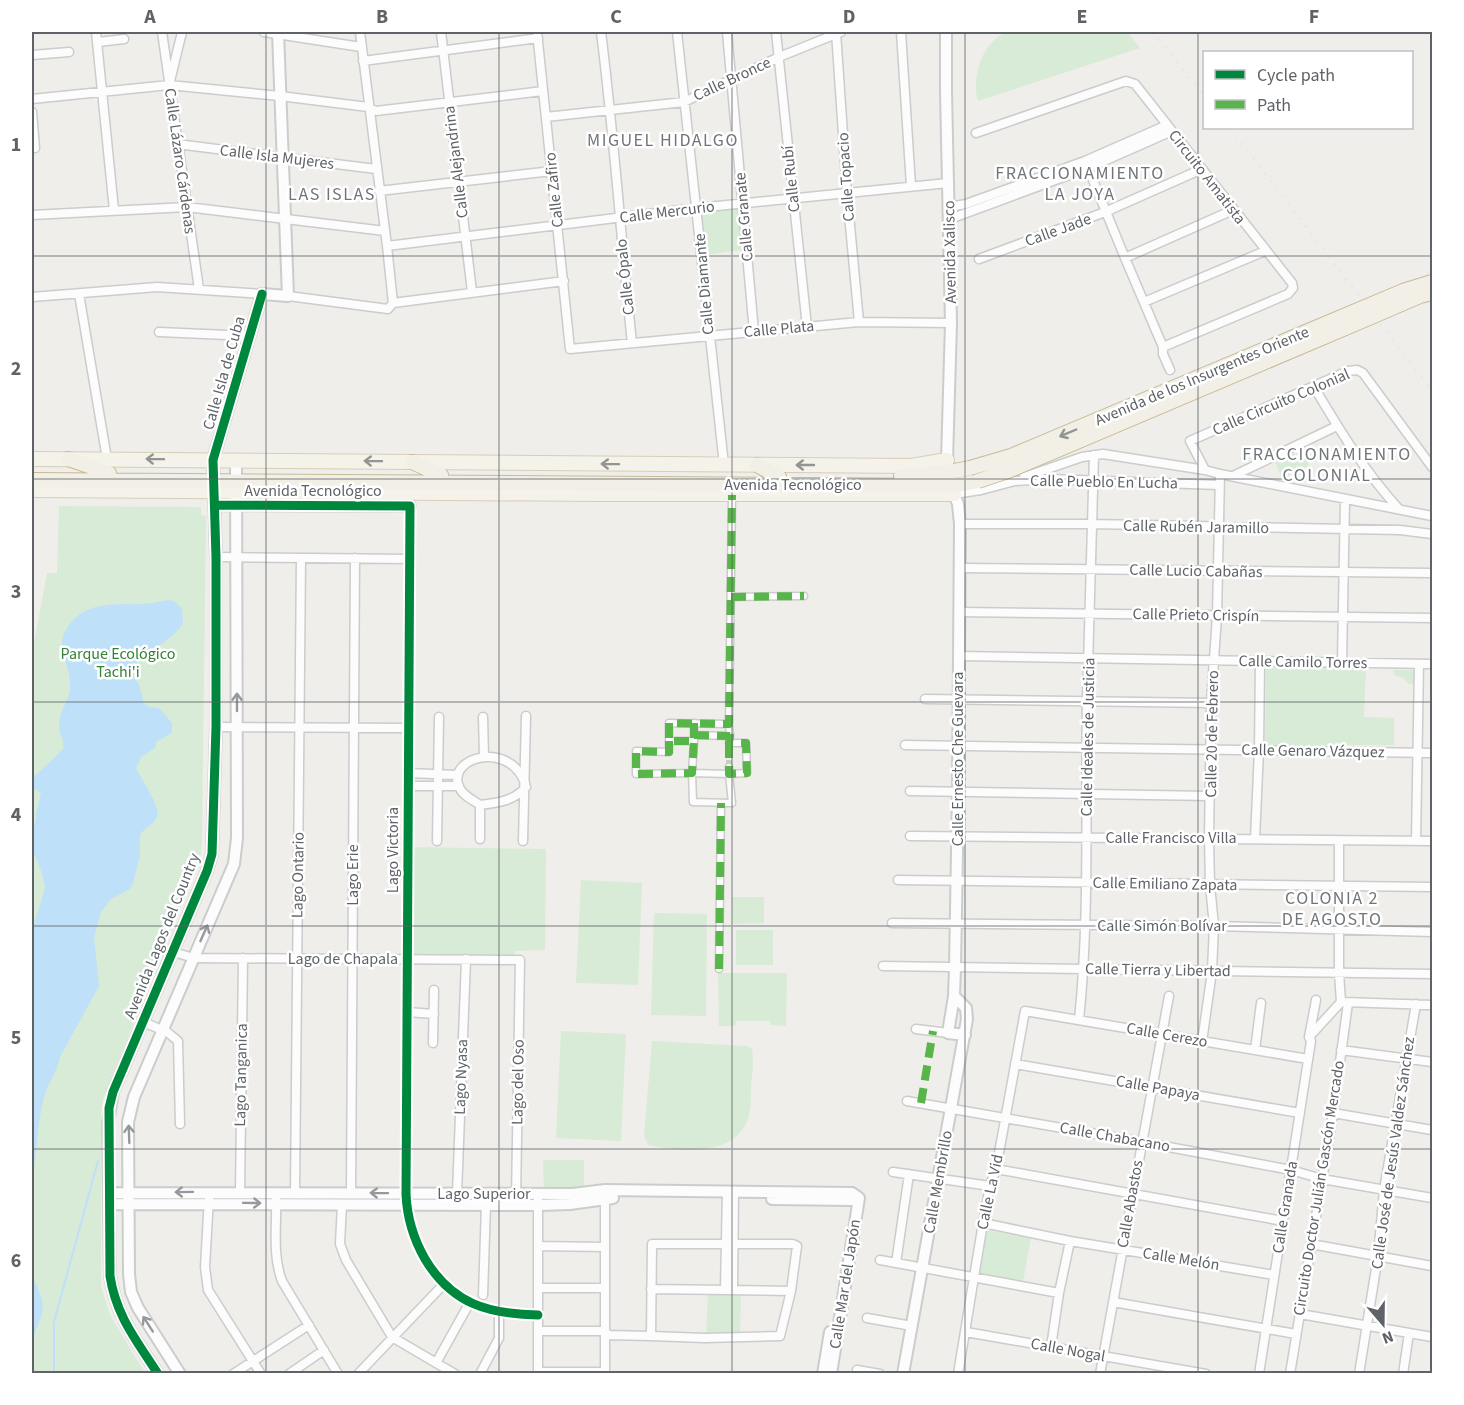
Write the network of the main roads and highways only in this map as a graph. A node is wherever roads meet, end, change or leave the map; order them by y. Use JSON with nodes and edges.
{"nodes":[{"id":1,"x":1432,"y":282,"type":"edge"},
{"id":2,"x":1432,"y":293,"type":"edge"},
{"id":3,"x":32,"y":459,"type":"edge"},
{"id":4,"x":68,"y":459,"type":"joint"},
{"id":5,"x":412,"y":462,"type":"junction"},
{"id":6,"x":757,"y":465,"type":"junction"},
{"id":7,"x":108,"y":466,"type":"junction"},
{"id":8,"x":970,"y":468,"type":"joint"},
{"id":9,"x":32,"y":472,"type":"edge"},
{"id":10,"x":441,"y":475,"type":"junction"},
{"id":11,"x":237,"y":477,"type":"junction"},
{"id":12,"x":779,"y":477,"type":"junction"},
{"id":13,"x":950,"y":478,"type":"junction"},
{"id":14,"x":32,"y":480,"type":"edge"},
{"id":15,"x":95,"y":481,"type":"junction"},
{"id":16,"x":978,"y":481,"type":"joint"},
{"id":17,"x":306,"y":483,"type":"junction"},
{"id":18,"x":377,"y":483,"type":"junction"},
{"id":19,"x":684,"y":484,"type":"junction"},
{"id":20,"x":214,"y":488,"type":"junction"},
{"id":21,"x":32,"y":490,"type":"edge"},
{"id":22,"x":52,"y":490,"type":"junction"},
{"id":23,"x":322,"y":492,"type":"junction"},
{"id":24,"x":358,"y":492,"type":"junction"},
{"id":25,"x":660,"y":494,"type":"junction"}],
"edges":[{"from":1,"to":8,"type":"highway","name":"Avenida de los Insurgentes Oriente","one_way":true,"bridge":true},
{"from":2,"to":16,"type":"highway","name":"Avenida de los Insurgentes Oriente","bridge":true},
{"from":3,"to":4,"type":"main road"},
{"from":4,"to":7,"type":"highway"},
{"from":6,"to":5,"type":"main road","name":"Avenida Tecnológico","one_way":true},
{"from":5,"to":10,"type":"highway"},
{"from":5,"to":11,"type":"main road","name":"Avenida Tecnológico","one_way":true},
{"from":6,"to":12,"type":"highway"},
{"from":13,"to":6,"type":"main road","name":"Avenida Tecnológico","one_way":true},
{"from":7,"to":9,"type":"highway","name":"Avenida Tecnológico"},
{"from":11,"to":7,"type":"main road","name":"Avenida Tecnológico","one_way":true},
{"from":7,"to":20,"type":"highway","name":"Avenida Tecnológico"},
{"from":8,"to":13,"type":"highway","name":"Avenida Tecnológico"},
{"from":10,"to":11,"type":"highway","name":"Avenida Tecnológico"},
{"from":10,"to":12,"type":"highway","name":"Avenida Tecnológico"},
{"from":11,"to":17,"type":"highway","name":"Avenida Tecnológico"},
{"from":11,"to":20,"type":"highway","name":"Avenida Tecnológico"},
{"from":11,"to":23,"type":"main road","name":"Avenida Tecnológico"},
{"from":12,"to":13,"type":"highway","name":"Avenida Tecnológico"},
{"from":13,"to":16,"type":"highway","name":"Avenida Tecnológico"},
{"from":13,"to":19,"type":"highway","name":"Avenida Tecnológico"},
{"from":13,"to":25,"type":"main road","name":"Avenida Tecnológico"},
{"from":14,"to":15,"type":"highway","name":"Avenida Tecnológico"},
{"from":15,"to":20,"type":"highway","name":"Avenida Tecnológico"},
{"from":15,"to":22,"type":"highway"},
{"from":17,"to":18,"type":"highway","name":"Avenida Tecnológico"},
{"from":17,"to":23,"type":"highway"},
{"from":18,"to":19,"type":"highway","name":"Avenida Tecnológico"},
{"from":18,"to":24,"type":"highway"},
{"from":19,"to":25,"type":"highway"},
{"from":20,"to":22,"type":"main road","name":"Avenida Tecnológico"},
{"from":21,"to":22,"type":"main road","name":"Avenida Tecnológico"},
{"from":23,"to":24,"type":"main road","name":"Avenida Tecnológico"},
{"from":24,"to":25,"type":"main road","name":"Avenida Tecnológico"}]}
